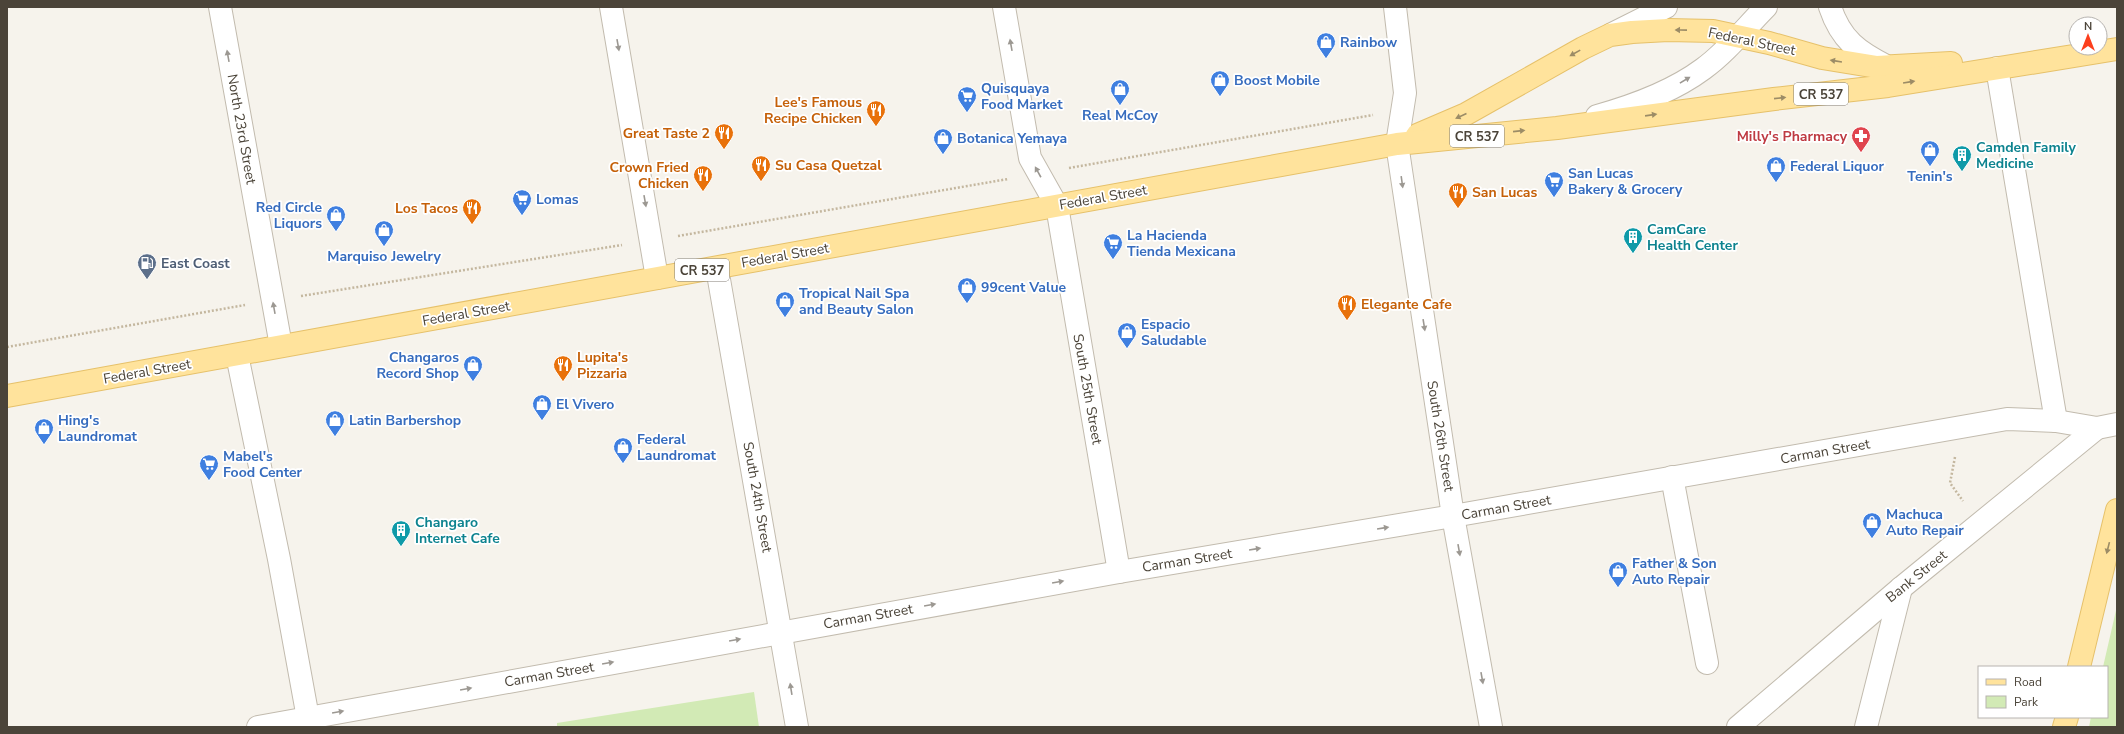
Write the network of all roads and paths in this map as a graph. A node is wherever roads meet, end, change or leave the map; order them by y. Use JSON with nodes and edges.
{"nodes":[{"id":1,"x":220,"y":7,"type":"edge"},
{"id":2,"x":611,"y":7,"type":"edge"},
{"id":3,"x":1004,"y":7,"type":"edge"},
{"id":4,"x":1395,"y":7,"type":"edge"},
{"id":5,"x":1666,"y":7,"type":"edge"},
{"id":6,"x":1766,"y":7,"type":"edge"},
{"id":7,"x":1830,"y":7,"type":"edge"},
{"id":8,"x":1610,"y":35,"type":"junction"},
{"id":9,"x":1738,"y":36,"type":"junction"},
{"id":10,"x":2068,"y":54,"type":"edge"},
{"id":11,"x":2068,"y":56,"type":"edge"},
{"id":12,"x":1888,"y":67,"type":"junction"},
{"id":13,"x":1997,"y":68,"type":"junction"},
{"id":14,"x":1402,"y":109,"type":"junction"},
{"id":15,"x":1557,"y":128,"type":"junction"},
{"id":16,"x":1397,"y":144,"type":"junction"},
{"id":17,"x":1039,"y":174,"type":"junction"},
{"id":18,"x":1057,"y":206,"type":"junction"},
{"id":19,"x":651,"y":240,"type":"junction"},
{"id":20,"x":717,"y":268,"type":"junction"},
{"id":21,"x":657,"y":278,"type":"junction"},
{"id":22,"x":273,"y":300,"type":"junction"},
{"id":23,"x":281,"y":346,"type":"junction"},
{"id":24,"x":7,"y":347,"type":"edge"},
{"id":25,"x":237,"y":355,"type":"junction"},
{"id":26,"x":7,"y":396,"type":"edge"},
{"id":27,"x":2056,"y":421,"type":"junction"},
{"id":28,"x":2107,"y":426,"type":"edge"},
{"id":29,"x":1955,"y":455,"type":"dead end"},
{"id":30,"x":1672,"y":477,"type":"junction"},
{"id":31,"x":1966,"y":504,"type":"dead end"},
{"id":32,"x":2117,"y":510,"type":"edge"},
{"id":33,"x":1453,"y":516,"type":"junction"},
{"id":34,"x":1118,"y":572,"type":"junction"},
{"id":35,"x":1901,"y":588,"type":"junction"},
{"id":36,"x":781,"y":632,"type":"junction"},
{"id":37,"x":1707,"y":663,"type":"dead end"},
{"id":38,"x":2079,"y":666,"type":"edge"},
{"id":39,"x":308,"y":718,"type":"junction"},
{"id":40,"x":258,"y":727,"type":"edge"},
{"id":41,"x":797,"y":727,"type":"edge"},
{"id":42,"x":1491,"y":727,"type":"edge"},
{"id":43,"x":1738,"y":727,"type":"edge"},
{"id":44,"x":1866,"y":727,"type":"edge"}],
"edges":[{"from":22,"to":1,"type":"street","name":"North 23rd Street","one_way":true},
{"from":2,"to":19,"type":"street","one_way":true},
{"from":17,"to":3,"type":"street","name":"South 25th Street","one_way":true},
{"from":4,"to":14,"type":"street","name":"South 26th Street"},
{"from":5,"to":8,"type":"street"},
{"from":6,"to":9,"type":"street"},
{"from":7,"to":12,"type":"street"},
{"from":9,"to":8,"type":"main road","name":"Federal Street","number":"CR 537","one_way":true},
{"from":8,"to":16,"type":"main road","name":"Federal Street","number":"CR 537","one_way":true},
{"from":12,"to":9,"type":"main road","name":"Federal Street","number":"CR 537","one_way":true},
{"from":15,"to":9,"type":"street","one_way":true},
{"from":10,"to":12,"type":"main road","name":"Federal Street","number":"CR 537"},
{"from":11,"to":13,"type":"main road","name":"Federal Street","number":"CR 537"},
{"from":15,"to":13,"type":"main road","name":"Federal Street","number":"CR 537","one_way":true},
{"from":13,"to":27,"type":"street"},
{"from":14,"to":16,"type":"street","name":"South 26th Street"},
{"from":14,"to":17,"type":"path"},
{"from":16,"to":15,"type":"main road","name":"Federal Street","number":"CR 537","one_way":true},
{"from":16,"to":18,"type":"main road","name":"Federal Street","number":"CR 537"},
{"from":16,"to":33,"type":"street","name":"South 26th Street","one_way":true},
{"from":17,"to":18,"type":"street","name":"South 25th Street"},
{"from":17,"to":19,"type":"path"},
{"from":18,"to":20,"type":"main road","name":"Federal Street","number":"CR 537"},
{"from":18,"to":34,"type":"street","name":"South 25th Street"},
{"from":19,"to":21,"type":"street"},
{"from":19,"to":22,"type":"path"},
{"from":20,"to":21,"type":"main road","name":"Federal Street","number":"CR 537"},
{"from":20,"to":36,"type":"street","name":"South 24th Street"},
{"from":21,"to":23,"type":"main road","name":"Federal Street","number":"CR 537"},
{"from":23,"to":22,"type":"street","name":"North 23rd Street","one_way":true},
{"from":22,"to":24,"type":"path"},
{"from":23,"to":25,"type":"main road","name":"Federal Street","number":"CR 537"},
{"from":25,"to":26,"type":"main road","name":"Federal Street","number":"CR 537"},
{"from":25,"to":39,"type":"street"},
{"from":27,"to":28,"type":"street","name":"Carman Street"},
{"from":27,"to":30,"type":"street","name":"Carman Street"},
{"from":28,"to":35,"type":"street","name":"Bank Street"},
{"from":29,"to":31,"type":"path"},
{"from":30,"to":33,"type":"street","name":"Carman Street"},
{"from":30,"to":37,"type":"street"},
{"from":32,"to":38,"type":"main road","one_way":true},
{"from":34,"to":33,"type":"street","name":"Carman Street","one_way":true},
{"from":33,"to":42,"type":"street","name":"South 26th Street","one_way":true},
{"from":36,"to":34,"type":"street","name":"Carman Street","one_way":true},
{"from":35,"to":43,"type":"street","name":"Bank Street"},
{"from":35,"to":44,"type":"street"},
{"from":39,"to":36,"type":"street","name":"Carman Street","one_way":true},
{"from":41,"to":36,"type":"street","name":"South 24th Street","one_way":true},
{"from":39,"to":40,"type":"street","name":"Carman Street"}]}
